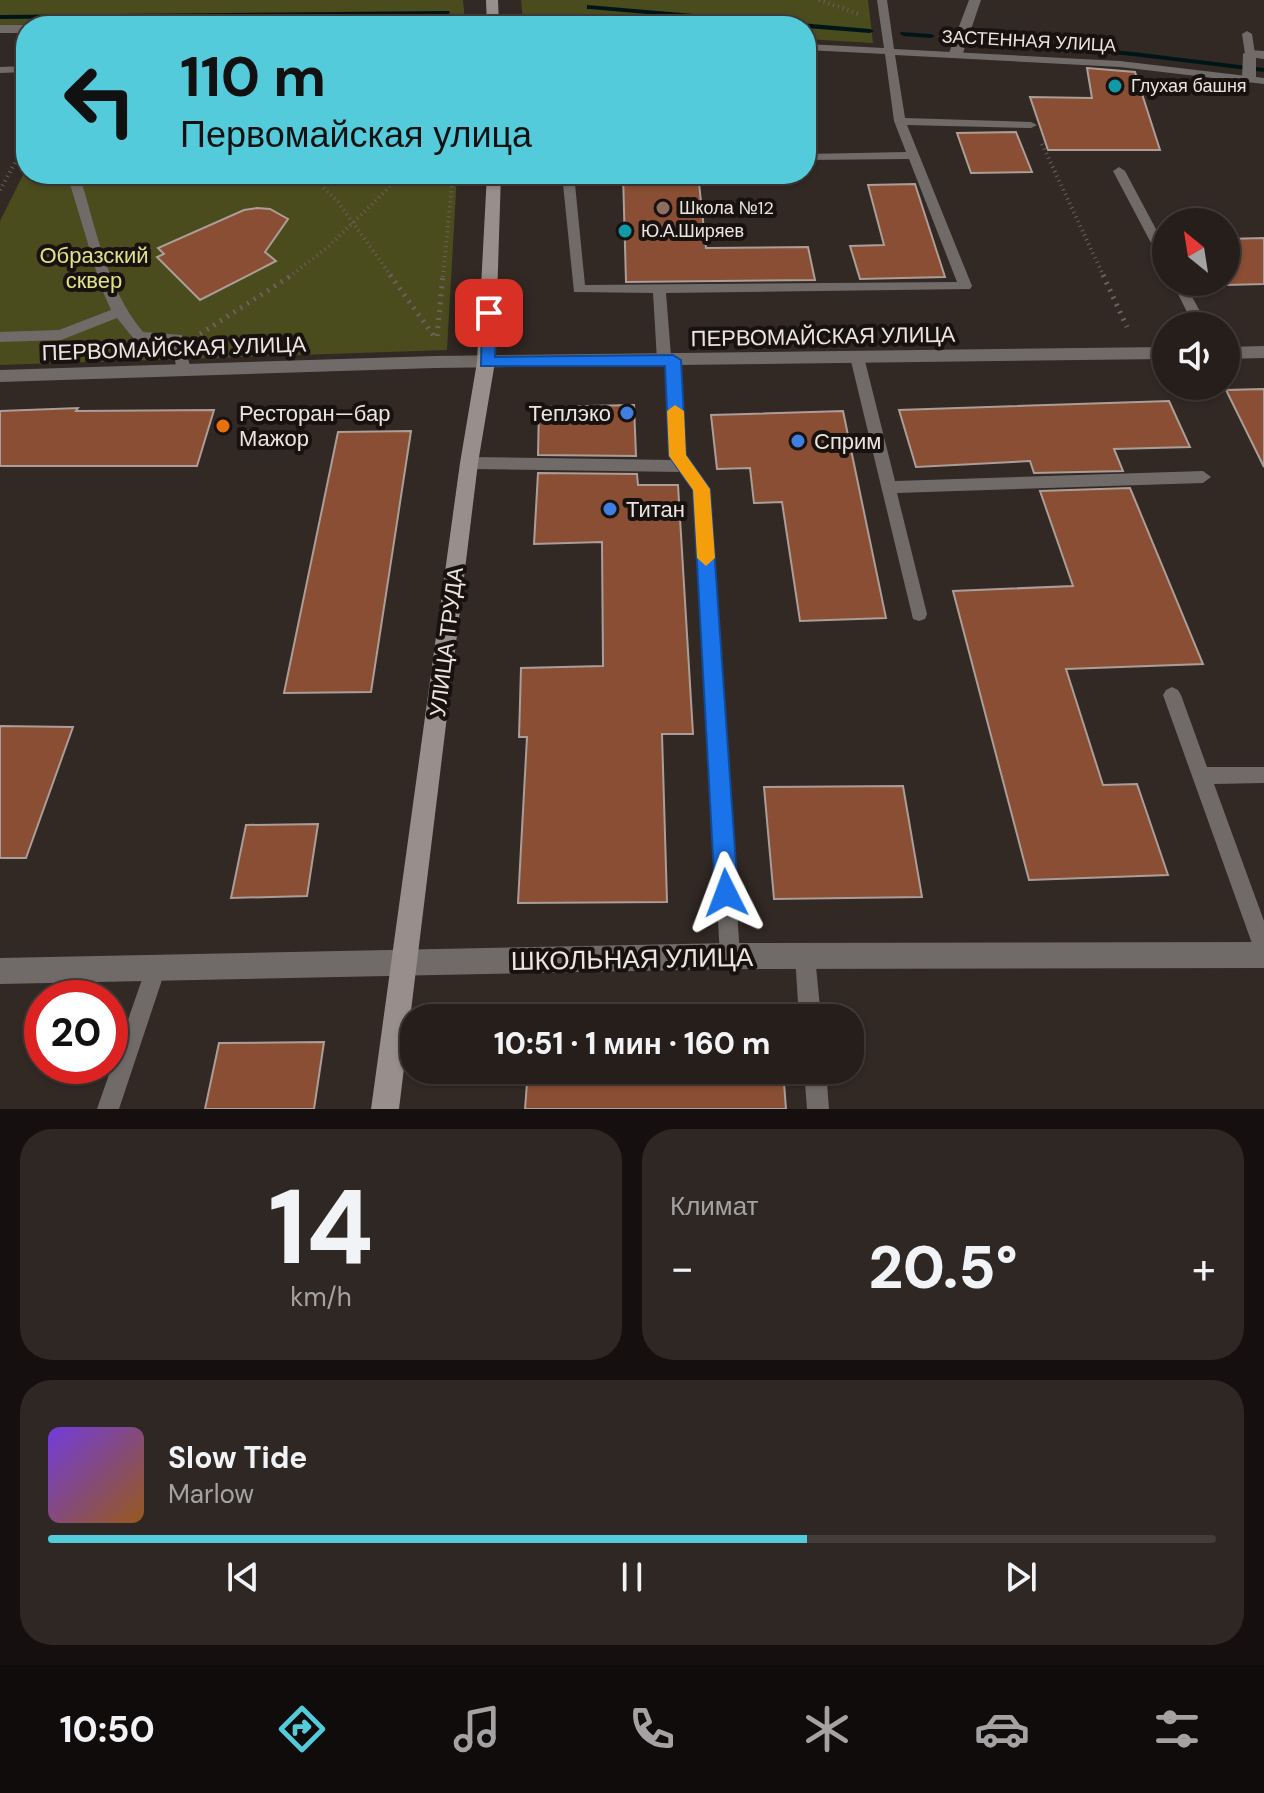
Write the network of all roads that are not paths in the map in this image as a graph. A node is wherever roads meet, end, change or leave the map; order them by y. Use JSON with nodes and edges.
{"nodes":[{"id":1,"x":882,"y":0,"type":"edge"},
{"id":2,"x":975,"y":0,"type":"edge"},
{"id":3,"x":1247,"y":34,"type":"dead end"},
{"id":4,"x":816,"y":48,"type":"edge"},
{"id":5,"x":889,"y":53,"type":"junction"},
{"id":6,"x":956,"y":53,"type":"junction"},
{"id":7,"x":1252,"y":65,"type":"edge"},
{"id":8,"x":1264,"y":81,"type":"edge"},
{"id":9,"x":900,"y":121,"type":"junction"},
{"id":10,"x":1031,"y":125,"type":"road end"},
{"id":11,"x":914,"y":155,"type":"junction"},
{"id":12,"x":816,"y":157,"type":"edge"},
{"id":13,"x":1119,"y":171,"type":"dead end"},
{"id":14,"x":75,"y":184,"type":"edge"},
{"id":15,"x":494,"y":184,"type":"edge"},
{"id":16,"x":569,"y":184,"type":"edge"},
{"id":17,"x":1152,"y":233,"type":"edge"},
{"id":18,"x":659,"y":288,"type":"junction"},
{"id":19,"x":119,"y":312,"type":"junction"},
{"id":20,"x":0,"y":337,"type":"edge"},
{"id":21,"x":1264,"y":352,"type":"edge"},
{"id":22,"x":1240,"y":353,"type":"edge"},
{"id":23,"x":1152,"y":354,"type":"edge"},
{"id":24,"x":857,"y":357,"type":"junction"},
{"id":25,"x":668,"y":360,"type":"junction"},
{"id":26,"x":486,"y":362,"type":"junction"},
{"id":27,"x":184,"y":370,"type":"junction"},
{"id":28,"x":0,"y":376,"type":"edge"},
{"id":29,"x":469,"y":463,"type":"junction"},
{"id":30,"x":685,"y":466,"type":"junction"},
{"id":31,"x":1203,"y":477,"type":"dead end"},
{"id":32,"x":889,"y":487,"type":"junction"},
{"id":33,"x":919,"y":614,"type":"dead end"},
{"id":34,"x":1172,"y":695,"type":"dead end"},
{"id":35,"x":1264,"y":775,"type":"edge"},
{"id":36,"x":1201,"y":776,"type":"junction"},
{"id":37,"x":1264,"y":949,"type":"edge"},
{"id":38,"x":1264,"y":955,"type":"edge"},
{"id":39,"x":730,"y":956,"type":"junction"},
{"id":40,"x":805,"y":956,"type":"junction"},
{"id":41,"x":406,"y":965,"type":"junction"},
{"id":42,"x":156,"y":968,"type":"junction"},
{"id":43,"x":0,"y":971,"type":"edge"},
{"id":44,"x":809,"y":1004,"type":"edge"},
{"id":45,"x":816,"y":1084,"type":"edge"},
{"id":46,"x":108,"y":1109,"type":"edge"},
{"id":47,"x":385,"y":1109,"type":"edge"},
{"id":48,"x":818,"y":1109,"type":"edge"}],
"edges":[{"from":1,"to":5,"type":"lane"},
{"from":2,"to":6,"type":"street"},
{"from":3,"to":7,"type":"lane"},
{"from":4,"to":5,"type":"lane","name":"ЗАСТЕННАЯ УЛИЦА"},
{"from":5,"to":6,"type":"lane","name":"ЗАСТЕННАЯ УЛИЦА"},
{"from":5,"to":9,"type":"lane"},
{"from":6,"to":7,"type":"lane","name":"ЗАСТЕННАЯ УЛИЦА"},
{"from":7,"to":8,"type":"lane","name":"ЗАСТЕННАЯ УЛИЦА"},
{"from":9,"to":10,"type":"lane"},
{"from":9,"to":11,"type":"lane"},
{"from":11,"to":12,"type":"lane"},
{"from":11,"to":18,"type":"lane"},
{"from":13,"to":17,"type":"lane"},
{"from":14,"to":19,"type":"lane"},
{"from":15,"to":26,"type":"main road","name":"УЛИЦА ТРУДА"},
{"from":16,"to":18,"type":"lane"},
{"from":18,"to":25,"type":"lane"},
{"from":19,"to":20,"type":"lane"},
{"from":19,"to":27,"type":"lane"},
{"from":21,"to":22,"type":"street"},
{"from":23,"to":24,"type":"street","name":"ПЕРВОМАЙСКАЯ УЛИЦА"},
{"from":24,"to":25,"type":"street","name":"ПЕРВОМАЙСКАЯ УЛИЦА"},
{"from":24,"to":32,"type":"lane"},
{"from":25,"to":26,"type":"street","name":"ПЕРВОМАЙСКАЯ УЛИЦА"},
{"from":25,"to":30,"type":"lane"},
{"from":26,"to":27,"type":"street","name":"ПЕРВОМАЙСКАЯ УЛИЦА"},
{"from":26,"to":29,"type":"main road","name":"УЛИЦА ТРУДА"},
{"from":27,"to":28,"type":"street","name":"ПЕРВОМАЙСКАЯ УЛИЦА"},
{"from":29,"to":30,"type":"lane"},
{"from":29,"to":41,"type":"main road","name":"УЛИЦА ТРУДА"},
{"from":30,"to":39,"type":"lane"},
{"from":31,"to":32,"type":"lane"},
{"from":32,"to":33,"type":"lane"},
{"from":34,"to":36,"type":"lane"},
{"from":35,"to":36,"type":"lane"},
{"from":36,"to":37,"type":"lane"},
{"from":38,"to":40,"type":"street","name":"ШКОЛЬНАЯ УЛИЦА"},
{"from":39,"to":40,"type":"street","name":"ШКОЛЬНАЯ УЛИЦА"},
{"from":39,"to":41,"type":"street","name":"ШКОЛЬНАЯ УЛИЦА"},
{"from":40,"to":44,"type":"lane"},
{"from":41,"to":42,"type":"street","name":"ШКОЛЬНАЯ УЛИЦА"},
{"from":41,"to":47,"type":"main road","name":"УЛИЦА ТРУДА"},
{"from":42,"to":43,"type":"street","name":"ШКОЛЬНАЯ УЛИЦА"},
{"from":42,"to":46,"type":"lane"},
{"from":45,"to":48,"type":"lane"}]}
